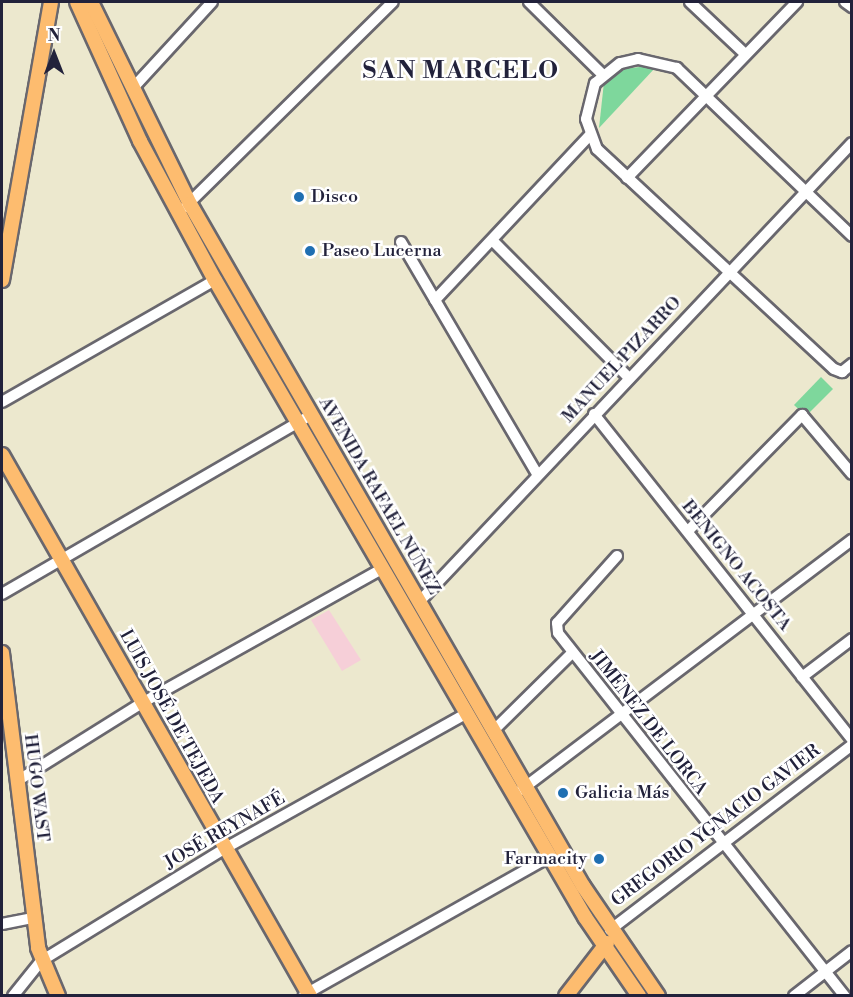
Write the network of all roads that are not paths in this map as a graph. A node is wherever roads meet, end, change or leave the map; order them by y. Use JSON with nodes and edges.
{"nodes":[{"id":1,"x":51,"y":2,"type":"edge"},
{"id":2,"x":77,"y":2,"type":"edge"},
{"id":3,"x":91,"y":2,"type":"edge"},
{"id":4,"x":212,"y":2,"type":"edge"},
{"id":5,"x":393,"y":2,"type":"edge"},
{"id":6,"x":530,"y":2,"type":"edge"},
{"id":7,"x":690,"y":2,"type":"edge"},
{"id":8,"x":797,"y":2,"type":"edge"},
{"id":9,"x":845,"y":2,"type":"edge"},
{"id":10,"x":852,"y":8,"type":"edge"},
{"id":11,"x":745,"y":54,"type":"junction"},
{"id":12,"x":602,"y":74,"type":"junction"},
{"id":13,"x":132,"y":89,"type":"junction"},
{"id":14,"x":706,"y":96,"type":"junction"},
{"id":15,"x":590,"y":135,"type":"junction"},
{"id":16,"x":852,"y":142,"type":"edge"},
{"id":17,"x":627,"y":178,"type":"junction"},
{"id":18,"x":804,"y":190,"type":"junction"},
{"id":19,"x":190,"y":204,"type":"junction"},
{"id":20,"x":177,"y":211,"type":"junction"},
{"id":21,"x":852,"y":236,"type":"edge"},
{"id":22,"x":493,"y":241,"type":"junction"},
{"id":23,"x":401,"y":242,"type":"dead end"},
{"id":24,"x":725,"y":274,"type":"junction"},
{"id":25,"x":2,"y":280,"type":"edge"},
{"id":26,"x":215,"y":280,"type":"junction"},
{"id":27,"x":435,"y":300,"type":"junction"},
{"id":28,"x":852,"y":364,"type":"edge"},
{"id":29,"x":628,"y":377,"type":"junction"},
{"id":30,"x":2,"y":402,"type":"edge"},
{"id":31,"x":594,"y":414,"type":"junction"},
{"id":32,"x":311,"y":415,"type":"junction"},
{"id":33,"x":298,"y":424,"type":"junction"},
{"id":34,"x":2,"y":455,"type":"edge"},
{"id":35,"x":537,"y":474,"type":"junction"},
{"id":36,"x":852,"y":474,"type":"edge"},
{"id":37,"x":688,"y":531,"type":"junction"},
{"id":38,"x":852,"y":540,"type":"edge"},
{"id":39,"x":617,"y":556,"type":"dead end"},
{"id":40,"x":63,"y":561,"type":"junction"},
{"id":41,"x":382,"y":569,"type":"junction"},
{"id":42,"x":2,"y":594,"type":"edge"},
{"id":43,"x":419,"y":602,"type":"junction"},
{"id":44,"x":754,"y":614,"type":"junction"},
{"id":45,"x":852,"y":639,"type":"edge"},
{"id":46,"x":2,"y":653,"type":"edge"},
{"id":47,"x":572,"y":653,"type":"junction"},
{"id":48,"x":802,"y":676,"type":"junction"},
{"id":49,"x":142,"y":703,"type":"junction"},
{"id":50,"x":467,"y":713,"type":"junction"},
{"id":51,"x":622,"y":716,"type":"junction"},
{"id":52,"x":493,"y":731,"type":"junction"},
{"id":53,"x":852,"y":740,"type":"edge"},
{"id":54,"x":852,"y":745,"type":"edge"},
{"id":55,"x":17,"y":781,"type":"junction"},
{"id":56,"x":520,"y":790,"type":"junction"},
{"id":57,"x":722,"y":843,"type":"junction"},
{"id":58,"x":224,"y":849,"type":"junction"},
{"id":59,"x":549,"y":856,"type":"junction"},
{"id":60,"x":34,"y":918,"type":"junction"},
{"id":61,"x":2,"y":924,"type":"edge"},
{"id":62,"x":610,"y":930,"type":"junction"},
{"id":63,"x":605,"y":950,"type":"junction"},
{"id":64,"x":852,"y":951,"type":"edge"},
{"id":65,"x":41,"y":961,"type":"junction"},
{"id":66,"x":825,"y":971,"type":"junction"},
{"id":67,"x":307,"y":995,"type":"edge"},
{"id":68,"x":13,"y":996,"type":"edge"},
{"id":69,"x":58,"y":996,"type":"edge"},
{"id":70,"x":566,"y":996,"type":"edge"},
{"id":71,"x":639,"y":996,"type":"edge"},
{"id":72,"x":658,"y":996,"type":"edge"},
{"id":73,"x":794,"y":996,"type":"edge"},
{"id":74,"x":844,"y":996,"type":"edge"}],
"edges":[{"from":1,"to":25,"type":"main road"},
{"from":2,"to":20,"type":"main road","name":"AVENIDA RAFAEL NÚÑEZ"},
{"from":3,"to":13,"type":"main road","name":"AVENIDA RAFAEL NÚÑEZ"},
{"from":4,"to":13,"type":"street"},
{"from":5,"to":19,"type":"street"},
{"from":6,"to":12,"type":"street"},
{"from":7,"to":11,"type":"street"},
{"from":8,"to":11,"type":"street"},
{"from":9,"to":10,"type":"street"},
{"from":11,"to":14,"type":"street"},
{"from":12,"to":14,"type":"street"},
{"from":12,"to":15,"type":"street"},
{"from":13,"to":19,"type":"main road","name":"AVENIDA RAFAEL NÚÑEZ"},
{"from":14,"to":17,"type":"street"},
{"from":14,"to":18,"type":"street"},
{"from":15,"to":17,"type":"street"},
{"from":15,"to":22,"type":"street"},
{"from":16,"to":18,"type":"street","name":"MANUEL PIZARRO"},
{"from":17,"to":24,"type":"street"},
{"from":18,"to":21,"type":"street"},
{"from":18,"to":24,"type":"street","name":"MANUEL PIZARRO"},
{"from":19,"to":20,"type":"street"},
{"from":19,"to":32,"type":"main road","name":"AVENIDA RAFAEL NÚÑEZ"},
{"from":20,"to":26,"type":"main road","name":"AVENIDA RAFAEL NÚÑEZ"},
{"from":22,"to":27,"type":"street"},
{"from":22,"to":29,"type":"street"},
{"from":23,"to":27,"type":"street"},
{"from":24,"to":28,"type":"street"},
{"from":24,"to":29,"type":"street","name":"MANUEL PIZARRO"},
{"from":26,"to":30,"type":"street"},
{"from":26,"to":33,"type":"main road","name":"AVENIDA RAFAEL NÚÑEZ"},
{"from":27,"to":35,"type":"street"},
{"from":29,"to":31,"type":"street","name":"MANUEL PIZARRO"},
{"from":31,"to":35,"type":"street","name":"MANUEL PIZARRO"},
{"from":31,"to":37,"type":"street","name":"BENIGNO ACOSTA"},
{"from":32,"to":33,"type":"street"},
{"from":32,"to":43,"type":"main road","name":"AVENIDA RAFAEL NÚÑEZ"},
{"from":33,"to":40,"type":"street"},
{"from":33,"to":41,"type":"main road","name":"AVENIDA RAFAEL NÚÑEZ"},
{"from":34,"to":40,"type":"main road","name":"LUIS JOSÉ DE TEJEDA"},
{"from":35,"to":43,"type":"street","name":"MANUEL PIZARRO"},
{"from":36,"to":37,"type":"street"},
{"from":37,"to":44,"type":"street","name":"BENIGNO ACOSTA"},
{"from":38,"to":44,"type":"street"},
{"from":39,"to":47,"type":"street","name":"JIMÉNEZ DE LORCA"},
{"from":40,"to":42,"type":"street"},
{"from":40,"to":49,"type":"main road","name":"LUIS JOSÉ DE TEJEDA"},
{"from":41,"to":49,"type":"street"},
{"from":41,"to":50,"type":"main road","name":"AVENIDA RAFAEL NÚÑEZ"},
{"from":43,"to":52,"type":"main road","name":"AVENIDA RAFAEL NÚÑEZ"},
{"from":44,"to":48,"type":"street","name":"BENIGNO ACOSTA"},
{"from":44,"to":51,"type":"street"},
{"from":45,"to":48,"type":"street"},
{"from":46,"to":55,"type":"main road","name":"HUGO WAST"},
{"from":47,"to":51,"type":"street","name":"JIMÉNEZ DE LORCA"},
{"from":47,"to":52,"type":"street"},
{"from":48,"to":53,"type":"street","name":"BENIGNO ACOSTA"},
{"from":49,"to":55,"type":"street"},
{"from":49,"to":58,"type":"main road","name":"LUIS JOSÉ DE TEJEDA"},
{"from":50,"to":56,"type":"main road","name":"AVENIDA RAFAEL NÚÑEZ"},
{"from":50,"to":58,"type":"street","name":"JOSÉ REYNAFÉ"},
{"from":51,"to":56,"type":"street"},
{"from":51,"to":57,"type":"street","name":"JIMÉNEZ DE LORCA"},
{"from":52,"to":56,"type":"main road","name":"AVENIDA RAFAEL NÚÑEZ"},
{"from":54,"to":57,"type":"street","name":"GREGORIO YGNACIO GAVIER"},
{"from":55,"to":60,"type":"main road","name":"HUGO WAST"},
{"from":56,"to":59,"type":"main road","name":"AVENIDA RAFAEL NÚÑEZ"},
{"from":56,"to":62,"type":"main road","name":"AVENIDA RAFAEL NÚÑEZ"},
{"from":57,"to":62,"type":"street","name":"GREGORIO YGNACIO GAVIER"},
{"from":57,"to":66,"type":"street","name":"JIMÉNEZ DE LORCA"},
{"from":58,"to":65,"type":"street","name":"JOSÉ REYNAFÉ"},
{"from":58,"to":67,"type":"main road","name":"LUIS JOSÉ DE TEJEDA"},
{"from":59,"to":63,"type":"main road","name":"AVENIDA RAFAEL NÚÑEZ"},
{"from":59,"to":67,"type":"street"},
{"from":60,"to":61,"type":"street"},
{"from":60,"to":65,"type":"main road","name":"HUGO WAST"},
{"from":62,"to":63,"type":"main road","name":"GREGORIO YGNACIO GAVIER"},
{"from":62,"to":72,"type":"main road","name":"AVENIDA RAFAEL NÚÑEZ"},
{"from":63,"to":70,"type":"main road","name":"GREGORIO YGNACIO GAVIER"},
{"from":63,"to":71,"type":"main road","name":"AVENIDA RAFAEL NÚÑEZ"},
{"from":64,"to":66,"type":"street"},
{"from":65,"to":68,"type":"street","name":"JOSÉ REYNAFÉ"},
{"from":65,"to":69,"type":"main road","name":"HUGO WAST"},
{"from":66,"to":73,"type":"street"},
{"from":66,"to":74,"type":"street","name":"JIMÉNEZ DE LORCA"}]}
